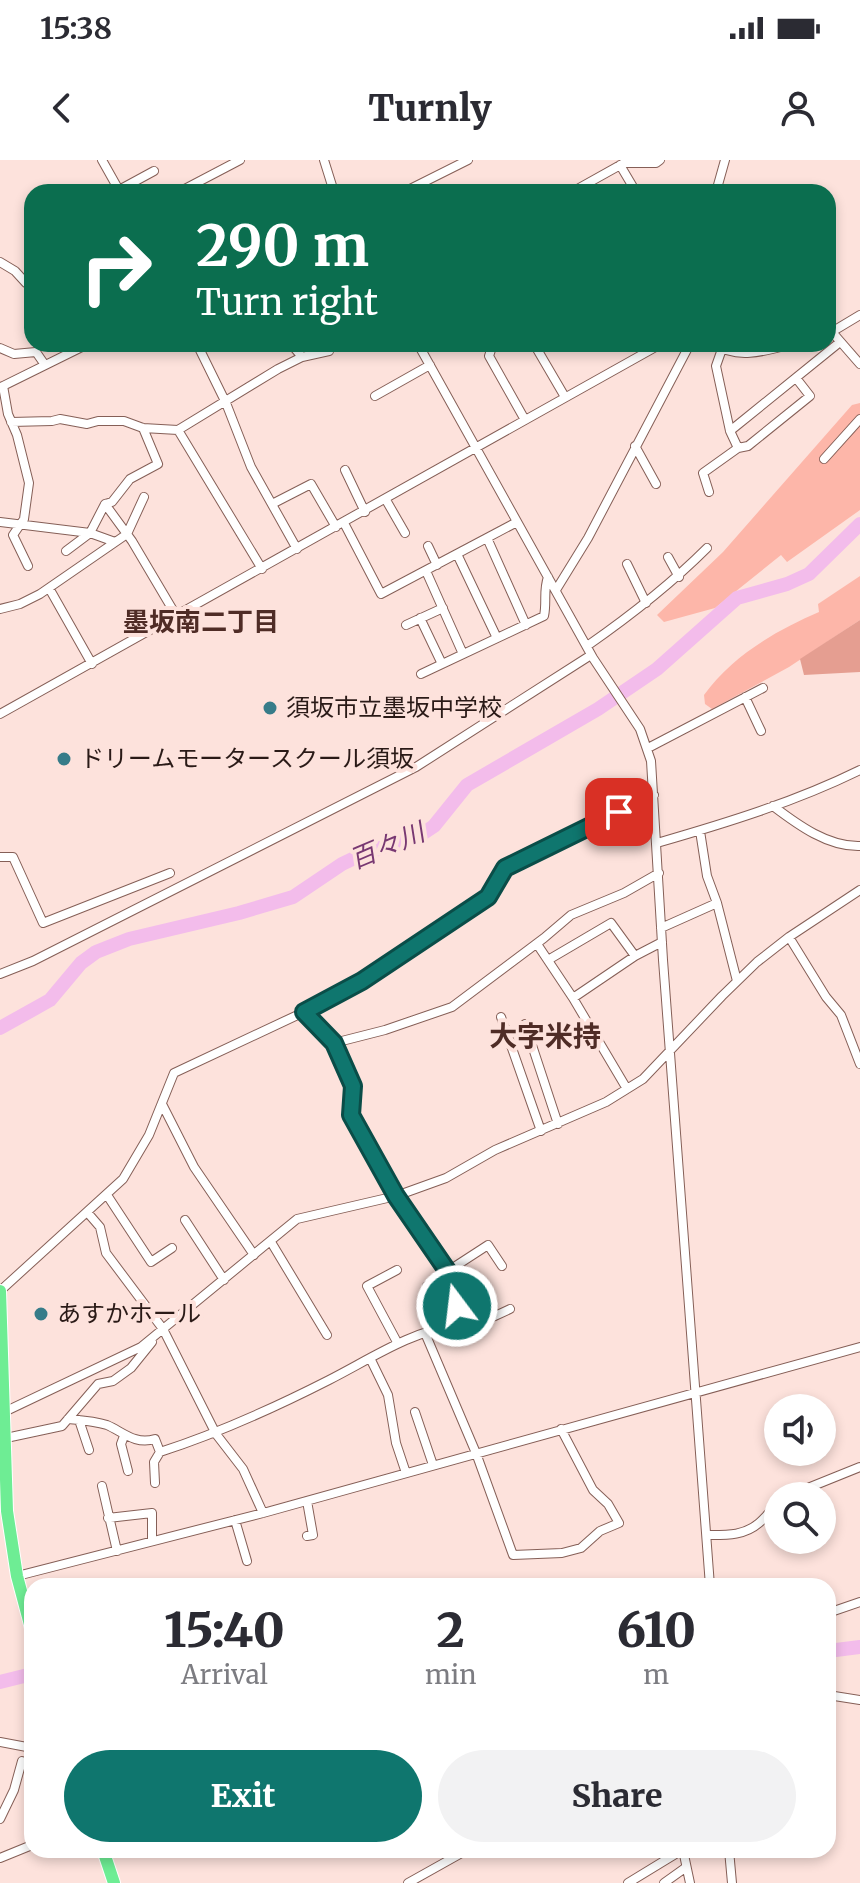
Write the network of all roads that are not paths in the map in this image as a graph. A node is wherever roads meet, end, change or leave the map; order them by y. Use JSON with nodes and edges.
{"nodes":[{"id":1,"x":240,"y":160,"type":"edge"},
{"id":2,"x":325,"y":160,"type":"edge"},
{"id":3,"x":468,"y":160,"type":"edge"},
{"id":4,"x":660,"y":160,"type":"edge"},
{"id":5,"x":725,"y":160,"type":"edge"},
{"id":6,"x":105,"y":161,"type":"edge"},
{"id":7,"x":620,"y":165,"type":"junction"},
{"id":8,"x":154,"y":171,"type":"dead end"},
{"id":9,"x":116,"y":184,"type":"edge"},
{"id":10,"x":132,"y":184,"type":"edge"},
{"id":11,"x":194,"y":184,"type":"edge"},
{"id":12,"x":332,"y":184,"type":"edge"},
{"id":13,"x":420,"y":184,"type":"edge"},
{"id":14,"x":586,"y":184,"type":"edge"},
{"id":15,"x":631,"y":184,"type":"edge"},
{"id":16,"x":718,"y":184,"type":"edge"},
{"id":17,"x":0,"y":262,"type":"edge"},
{"id":18,"x":24,"y":281,"type":"edge"},
{"id":19,"x":860,"y":315,"type":"edge"},
{"id":20,"x":836,"y":329,"type":"edge"},
{"id":21,"x":836,"y":338,"type":"edge"},
{"id":22,"x":840,"y":342,"type":"junction"},
{"id":23,"x":836,"y":345,"type":"edge"},
{"id":24,"x":0,"y":348,"type":"edge"},
{"id":25,"x":72,"y":352,"type":"edge"},
{"id":26,"x":201,"y":352,"type":"edge"},
{"id":27,"x":298,"y":352,"type":"edge"},
{"id":28,"x":324,"y":352,"type":"edge"},
{"id":29,"x":423,"y":352,"type":"edge"},
{"id":30,"x":490,"y":352,"type":"edge"},
{"id":31,"x":539,"y":352,"type":"edge"},
{"id":32,"x":647,"y":352,"type":"edge"},
{"id":33,"x":686,"y":352,"type":"edge"},
{"id":34,"x":717,"y":352,"type":"edge"},
{"id":35,"x":727,"y":352,"type":"edge"},
{"id":36,"x":750,"y":352,"type":"edge"},
{"id":37,"x":828,"y":352,"type":"edge"},
{"id":38,"x":302,"y":357,"type":"junction"},
{"id":39,"x":860,"y":364,"type":"edge"},
{"id":40,"x":45,"y":365,"type":"junction"},
{"id":41,"x":430,"y":365,"type":"junction"},
{"id":42,"x":796,"y":378,"type":"junction"},
{"id":43,"x":2,"y":387,"type":"edge"},
{"id":44,"x":375,"y":396,"type":"dead end"},
{"id":45,"x":565,"y":397,"type":"junction"},
{"id":46,"x":226,"y":403,"type":"junction"},
{"id":47,"x":860,"y":419,"type":"edge"},
{"id":48,"x":525,"y":420,"type":"junction"},
{"id":49,"x":11,"y":422,"type":"junction"},
{"id":50,"x":143,"y":428,"type":"junction"},
{"id":51,"x":178,"y":430,"type":"junction"},
{"id":52,"x":730,"y":431,"type":"junction"},
{"id":53,"x":635,"y":446,"type":"junction"},
{"id":54,"x":476,"y":448,"type":"junction"},
{"id":55,"x":738,"y":448,"type":"junction"},
{"id":56,"x":824,"y":459,"type":"dead end"},
{"id":57,"x":345,"y":470,"type":"dead end"},
{"id":58,"x":656,"y":484,"type":"dead end"},
{"id":59,"x":709,"y":492,"type":"dead end"},
{"id":60,"x":144,"y":497,"type":"dead end"},
{"id":61,"x":386,"y":500,"type":"junction"},
{"id":62,"x":105,"y":504,"type":"junction"},
{"id":63,"x":272,"y":504,"type":"junction"},
{"id":64,"x":365,"y":512,"type":"junction"},
{"id":65,"x":0,"y":522,"type":"edge"},
{"id":66,"x":517,"y":522,"type":"junction"},
{"id":67,"x":19,"y":525,"type":"junction"},
{"id":68,"x":340,"y":525,"type":"junction"},
{"id":69,"x":90,"y":533,"type":"junction"},
{"id":70,"x":405,"y":533,"type":"dead end"},
{"id":71,"x":127,"y":534,"type":"junction"},
{"id":72,"x":487,"y":538,"type":"junction"},
{"id":73,"x":115,"y":542,"type":"junction"},
{"id":74,"x":428,"y":546,"type":"dead end"},
{"id":75,"x":707,"y":548,"type":"dead end"},
{"id":76,"x":297,"y":549,"type":"junction"},
{"id":77,"x":66,"y":551,"type":"dead end"},
{"id":78,"x":457,"y":554,"type":"junction"},
{"id":79,"x":668,"y":557,"type":"dead end"},
{"id":80,"x":627,"y":564,"type":"dead end"},
{"id":81,"x":437,"y":565,"type":"junction"},
{"id":82,"x":28,"y":566,"type":"dead end"},
{"id":83,"x":262,"y":569,"type":"junction"},
{"id":84,"x":426,"y":571,"type":"junction"},
{"id":85,"x":548,"y":577,"type":"junction"},
{"id":86,"x":679,"y":577,"type":"junction"},
{"id":87,"x":49,"y":588,"type":"junction"},
{"id":88,"x":556,"y":590,"type":"junction"},
{"id":89,"x":646,"y":603,"type":"junction"},
{"id":90,"x":443,"y":608,"type":"junction"},
{"id":91,"x":0,"y":609,"type":"edge"},
{"id":92,"x":177,"y":617,"type":"junction"},
{"id":93,"x":420,"y":618,"type":"junction"},
{"id":94,"x":406,"y":625,"type":"dead end"},
{"id":95,"x":526,"y":625,"type":"junction"},
{"id":96,"x":497,"y":638,"type":"junction"},
{"id":97,"x":590,"y":653,"type":"junction"},
{"id":98,"x":463,"y":654,"type":"junction"},
{"id":99,"x":92,"y":664,"type":"junction"},
{"id":100,"x":442,"y":664,"type":"junction"},
{"id":101,"x":421,"y":674,"type":"dead end"},
{"id":102,"x":763,"y":688,"type":"dead end"},
{"id":103,"x":745,"y":697,"type":"junction"},
{"id":104,"x":0,"y":714,"type":"edge"},
{"id":105,"x":757,"y":727,"type":"dead end"},
{"id":106,"x":648,"y":748,"type":"junction"},
{"id":107,"x":860,"y":770,"type":"edge"},
{"id":108,"x":654,"y":795,"type":"junction"},
{"id":109,"x":773,"y":806,"type":"junction"},
{"id":110,"x":700,"y":831,"type":"junction"},
{"id":111,"x":657,"y":843,"type":"junction"},
{"id":112,"x":860,"y":846,"type":"edge"},
{"id":113,"x":0,"y":857,"type":"edge"},
{"id":114,"x":170,"y":873,"type":"dead end"},
{"id":115,"x":659,"y":873,"type":"junction"},
{"id":116,"x":860,"y":890,"type":"edge"},
{"id":117,"x":717,"y":903,"type":"junction"},
{"id":118,"x":661,"y":928,"type":"junction"},
{"id":119,"x":789,"y":937,"type":"junction"},
{"id":120,"x":662,"y":942,"type":"junction"},
{"id":121,"x":537,"y":944,"type":"junction"},
{"id":122,"x":635,"y":956,"type":"junction"},
{"id":123,"x":548,"y":960,"type":"junction"},
{"id":124,"x":0,"y":974,"type":"edge"},
{"id":125,"x":737,"y":981,"type":"junction"},
{"id":126,"x":573,"y":998,"type":"junction"},
{"id":127,"x":304,"y":1012,"type":"junction"},
{"id":128,"x":501,"y":1017,"type":"dead end"},
{"id":129,"x":525,"y":1024,"type":"dead end"},
{"id":130,"x":334,"y":1043,"type":"junction"},
{"id":131,"x":671,"y":1051,"type":"junction"},
{"id":132,"x":860,"y":1064,"type":"edge"},
{"id":133,"x":627,"y":1089,"type":"junction"},
{"id":134,"x":162,"y":1104,"type":"junction"},
{"id":135,"x":558,"y":1124,"type":"junction"},
{"id":136,"x":541,"y":1131,"type":"junction"},
{"id":137,"x":107,"y":1195,"type":"junction"},
{"id":138,"x":396,"y":1196,"type":"junction"},
{"id":139,"x":87,"y":1212,"type":"junction"},
{"id":140,"x":185,"y":1220,"type":"dead end"},
{"id":141,"x":271,"y":1242,"type":"junction"},
{"id":142,"x":172,"y":1248,"type":"dead end"},
{"id":143,"x":254,"y":1255,"type":"junction"},
{"id":144,"x":502,"y":1266,"type":"dead end"},
{"id":145,"x":397,"y":1270,"type":"dead end"},
{"id":146,"x":448,"y":1271,"type":"junction"},
{"id":147,"x":224,"y":1280,"type":"junction"},
{"id":148,"x":427,"y":1286,"type":"dead end"},
{"id":149,"x":0,"y":1291,"type":"edge"},
{"id":150,"x":0,"y":1308,"type":"edge"},
{"id":151,"x":510,"y":1309,"type":"dead end"},
{"id":152,"x":454,"y":1325,"type":"junction"},
{"id":153,"x":163,"y":1329,"type":"junction"},
{"id":154,"x":425,"y":1333,"type":"junction"},
{"id":155,"x":327,"y":1335,"type":"dead end"},
{"id":156,"x":397,"y":1342,"type":"junction"},
{"id":157,"x":860,"y":1347,"type":"edge"},
{"id":158,"x":370,"y":1358,"type":"junction"},
{"id":159,"x":696,"y":1390,"type":"junction"},
{"id":160,"x":415,"y":1412,"type":"dead end"},
{"id":161,"x":3,"y":1413,"type":"edge"},
{"id":162,"x":68,"y":1419,"type":"junction"},
{"id":163,"x":79,"y":1420,"type":"junction"},
{"id":164,"x":561,"y":1429,"type":"junction"},
{"id":165,"x":216,"y":1434,"type":"junction"},
{"id":166,"x":124,"y":1436,"type":"junction"},
{"id":167,"x":6,"y":1438,"type":"junction"},
{"id":168,"x":89,"y":1450,"type":"dead end"},
{"id":169,"x":160,"y":1452,"type":"junction"},
{"id":170,"x":476,"y":1453,"type":"junction"},
{"id":171,"x":433,"y":1465,"type":"junction"},
{"id":172,"x":860,"y":1467,"type":"edge"},
{"id":173,"x":128,"y":1471,"type":"dead end"},
{"id":174,"x":406,"y":1473,"type":"junction"},
{"id":175,"x":823,"y":1482,"type":"edge"},
{"id":176,"x":155,"y":1483,"type":"dead end"},
{"id":177,"x":102,"y":1486,"type":"dead end"},
{"id":178,"x":307,"y":1501,"type":"junction"},
{"id":179,"x":263,"y":1513,"type":"junction"},
{"id":180,"x":108,"y":1518,"type":"junction"},
{"id":181,"x":764,"y":1518,"type":"edge"},
{"id":182,"x":235,"y":1520,"type":"junction"},
{"id":183,"x":313,"y":1535,"type":"dead end"},
{"id":184,"x":707,"y":1535,"type":"junction"},
{"id":185,"x":152,"y":1541,"type":"junction"},
{"id":186,"x":117,"y":1551,"type":"junction"},
{"id":187,"x":247,"y":1561,"type":"dead end"},
{"id":188,"x":17,"y":1576,"type":"junction"},
{"id":189,"x":710,"y":1578,"type":"edge"},
{"id":190,"x":24,"y":1602,"type":"edge"},
{"id":191,"x":860,"y":1602,"type":"edge"},
{"id":192,"x":836,"y":1610,"type":"edge"},
{"id":193,"x":836,"y":1696,"type":"edge"},
{"id":194,"x":860,"y":1700,"type":"edge"},
{"id":195,"x":0,"y":1742,"type":"edge"},
{"id":196,"x":24,"y":1746,"type":"edge"},
{"id":197,"x":22,"y":1761,"type":"dead end"},
{"id":198,"x":0,"y":1819,"type":"edge"},
{"id":199,"x":24,"y":1848,"type":"edge"},
{"id":200,"x":0,"y":1858,"type":"edge"},
{"id":201,"x":106,"y":1858,"type":"edge"},
{"id":202,"x":453,"y":1858,"type":"edge"},
{"id":203,"x":670,"y":1858,"type":"edge"},
{"id":204,"x":684,"y":1858,"type":"edge"},
{"id":205,"x":730,"y":1858,"type":"edge"},
{"id":206,"x":685,"y":1868,"type":"junction"},
{"id":207,"x":114,"y":1883,"type":"edge"},
{"id":208,"x":408,"y":1883,"type":"edge"},
{"id":209,"x":628,"y":1883,"type":"edge"},
{"id":210,"x":664,"y":1883,"type":"edge"},
{"id":211,"x":690,"y":1883,"type":"edge"},
{"id":212,"x":732,"y":1883,"type":"edge"}],
"edges":[{"from":1,"to":11,"type":"street"},
{"from":2,"to":12,"type":"street"},
{"from":3,"to":13,"type":"street"},
{"from":4,"to":7,"type":"street"},
{"from":5,"to":16,"type":"street"},
{"from":6,"to":9,"type":"street"},
{"from":7,"to":14,"type":"street"},
{"from":7,"to":15,"type":"street"},
{"from":8,"to":10,"type":"street"},
{"from":17,"to":18,"type":"street"},
{"from":19,"to":20,"type":"street"},
{"from":21,"to":22,"type":"street"},
{"from":22,"to":23,"type":"street"},
{"from":22,"to":39,"type":"street"},
{"from":24,"to":40,"type":"street"},
{"from":25,"to":40,"type":"street"},
{"from":26,"to":46,"type":"street"},
{"from":27,"to":38,"type":"street"},
{"from":28,"to":38,"type":"street"},
{"from":29,"to":41,"type":"street"},
{"from":30,"to":48,"type":"street"},
{"from":31,"to":45,"type":"street"},
{"from":32,"to":45,"type":"street"},
{"from":33,"to":53,"type":"street"},
{"from":34,"to":52,"type":"street"},
{"from":35,"to":36,"type":"street"},
{"from":37,"to":42,"type":"street"},
{"from":38,"to":46,"type":"street"},
{"from":40,"to":43,"type":"street"},
{"from":41,"to":44,"type":"street"},
{"from":41,"to":54,"type":"street"},
{"from":42,"to":52,"type":"street"},
{"from":42,"to":55,"type":"street"},
{"from":43,"to":49,"type":"street"},
{"from":45,"to":48,"type":"street"},
{"from":46,"to":51,"type":"street"},
{"from":46,"to":63,"type":"street"},
{"from":47,"to":56,"type":"street"},
{"from":48,"to":54,"type":"street"},
{"from":49,"to":50,"type":"street"},
{"from":49,"to":67,"type":"street"},
{"from":50,"to":51,"type":"street"},
{"from":50,"to":62,"type":"street"},
{"from":51,"to":83,"type":"street"},
{"from":52,"to":55,"type":"street"},
{"from":53,"to":58,"type":"street"},
{"from":53,"to":88,"type":"street"},
{"from":54,"to":61,"type":"street"},
{"from":54,"to":66,"type":"street"},
{"from":55,"to":59,"type":"street"},
{"from":57,"to":64,"type":"street"},
{"from":60,"to":71,"type":"street"},
{"from":61,"to":64,"type":"street"},
{"from":61,"to":70,"type":"street"},
{"from":62,"to":69,"type":"street"},
{"from":62,"to":71,"type":"street"},
{"from":63,"to":68,"type":"street"},
{"from":63,"to":76,"type":"street"},
{"from":64,"to":68,"type":"street"},
{"from":65,"to":67,"type":"street"},
{"from":66,"to":72,"type":"street"},
{"from":66,"to":85,"type":"street"},
{"from":67,"to":69,"type":"street"},
{"from":67,"to":82,"type":"street"},
{"from":68,"to":76,"type":"street"},
{"from":68,"to":84,"type":"street"},
{"from":69,"to":73,"type":"street"},
{"from":69,"to":77,"type":"street"},
{"from":71,"to":73,"type":"street"},
{"from":71,"to":92,"type":"street"},
{"from":72,"to":78,"type":"street"},
{"from":72,"to":95,"type":"street"},
{"from":73,"to":87,"type":"street"},
{"from":74,"to":81,"type":"street"},
{"from":75,"to":86,"type":"street"},
{"from":76,"to":83,"type":"street"},
{"from":78,"to":81,"type":"street"},
{"from":78,"to":96,"type":"street"},
{"from":79,"to":86,"type":"street"},
{"from":80,"to":89,"type":"street"},
{"from":81,"to":84,"type":"street"},
{"from":83,"to":92,"type":"street"},
{"from":84,"to":90,"type":"street"},
{"from":85,"to":88,"type":"street"},
{"from":85,"to":95,"type":"street"},
{"from":86,"to":89,"type":"street"},
{"from":87,"to":91,"type":"street"},
{"from":87,"to":99,"type":"street"},
{"from":88,"to":97,"type":"street"},
{"from":89,"to":97,"type":"street"},
{"from":90,"to":93,"type":"street"},
{"from":90,"to":98,"type":"street"},
{"from":92,"to":99,"type":"street"},
{"from":93,"to":94,"type":"street"},
{"from":93,"to":100,"type":"street"},
{"from":95,"to":96,"type":"street"},
{"from":96,"to":98,"type":"street"},
{"from":97,"to":106,"type":"street"},
{"from":97,"to":124,"type":"street"},
{"from":98,"to":100,"type":"street"},
{"from":99,"to":104,"type":"street"},
{"from":100,"to":101,"type":"street"},
{"from":102,"to":103,"type":"street"},
{"from":103,"to":105,"type":"street"},
{"from":103,"to":106,"type":"street"},
{"from":106,"to":108,"type":"street"},
{"from":107,"to":109,"type":"street"},
{"from":108,"to":111,"type":"street"},
{"from":108,"to":127,"type":"street"},
{"from":109,"to":110,"type":"street"},
{"from":109,"to":112,"type":"street"},
{"from":110,"to":111,"type":"street"},
{"from":110,"to":117,"type":"street"},
{"from":111,"to":115,"type":"street"},
{"from":113,"to":114,"type":"street"},
{"from":115,"to":118,"type":"street"},
{"from":115,"to":121,"type":"street"},
{"from":116,"to":119,"type":"street"},
{"from":117,"to":118,"type":"street"},
{"from":117,"to":125,"type":"street"},
{"from":118,"to":120,"type":"street"},
{"from":119,"to":125,"type":"street"},
{"from":119,"to":132,"type":"street"},
{"from":120,"to":122,"type":"street"},
{"from":120,"to":131,"type":"street"},
{"from":121,"to":123,"type":"street"},
{"from":121,"to":130,"type":"street"},
{"from":122,"to":123,"type":"street"},
{"from":122,"to":126,"type":"street"},
{"from":123,"to":126,"type":"street"},
{"from":125,"to":131,"type":"street"},
{"from":126,"to":133,"type":"street"},
{"from":127,"to":130,"type":"street"},
{"from":127,"to":134,"type":"street"},
{"from":128,"to":136,"type":"street"},
{"from":129,"to":135,"type":"street"},
{"from":130,"to":138,"type":"street"},
{"from":131,"to":133,"type":"street"},
{"from":131,"to":159,"type":"street"},
{"from":133,"to":135,"type":"street"},
{"from":134,"to":137,"type":"street"},
{"from":134,"to":143,"type":"street"},
{"from":135,"to":136,"type":"street"},
{"from":136,"to":138,"type":"street"},
{"from":137,"to":139,"type":"street"},
{"from":137,"to":142,"type":"street"},
{"from":138,"to":141,"type":"street"},
{"from":138,"to":146,"type":"street"},
{"from":139,"to":149,"type":"street"},
{"from":139,"to":153,"type":"street"},
{"from":140,"to":147,"type":"street"},
{"from":141,"to":143,"type":"street"},
{"from":141,"to":155,"type":"street"},
{"from":143,"to":147,"type":"street"},
{"from":144,"to":146,"type":"street"},
{"from":145,"to":156,"type":"street"},
{"from":146,"to":152,"type":"street"},
{"from":147,"to":153,"type":"street"},
{"from":148,"to":152,"type":"street"},
{"from":149,"to":150,"type":"highway"},
{"from":150,"to":161,"type":"highway"},
{"from":151,"to":152,"type":"street"},
{"from":152,"to":154,"type":"street"},
{"from":153,"to":161,"type":"street"},
{"from":153,"to":162,"type":"street"},
{"from":153,"to":165,"type":"street"},
{"from":154,"to":156,"type":"street"},
{"from":154,"to":170,"type":"street"},
{"from":156,"to":158,"type":"street"},
{"from":157,"to":159,"type":"street"},
{"from":158,"to":165,"type":"street"},
{"from":158,"to":174,"type":"street"},
{"from":159,"to":164,"type":"street"},
{"from":159,"to":184,"type":"street"},
{"from":160,"to":171,"type":"street"},
{"from":161,"to":167,"type":"highway"},
{"from":162,"to":163,"type":"street"},
{"from":162,"to":167,"type":"street"},
{"from":163,"to":166,"type":"street"},
{"from":163,"to":168,"type":"street"},
{"from":164,"to":170,"type":"street"},
{"from":164,"to":170,"type":"street"},
{"from":165,"to":169,"type":"street"},
{"from":165,"to":179,"type":"street"},
{"from":166,"to":169,"type":"street"},
{"from":166,"to":173,"type":"street"},
{"from":167,"to":188,"type":"highway"},
{"from":169,"to":176,"type":"street"},
{"from":170,"to":171,"type":"street"},
{"from":171,"to":174,"type":"street"},
{"from":172,"to":175,"type":"street"},
{"from":174,"to":178,"type":"street"},
{"from":177,"to":180,"type":"street"},
{"from":178,"to":179,"type":"street"},
{"from":178,"to":183,"type":"street"},
{"from":179,"to":182,"type":"street"},
{"from":180,"to":185,"type":"street"},
{"from":180,"to":186,"type":"street"},
{"from":181,"to":184,"type":"street"},
{"from":182,"to":185,"type":"street"},
{"from":182,"to":187,"type":"street"},
{"from":184,"to":189,"type":"street"},
{"from":185,"to":186,"type":"street"},
{"from":186,"to":188,"type":"street"},
{"from":188,"to":190,"type":"highway"},
{"from":191,"to":192,"type":"street"},
{"from":193,"to":194,"type":"street"},
{"from":195,"to":196,"type":"street"},
{"from":197,"to":198,"type":"street"},
{"from":199,"to":200,"type":"street"},
{"from":201,"to":207,"type":"highway"},
{"from":202,"to":208,"type":"street"},
{"from":203,"to":209,"type":"street"},
{"from":204,"to":206,"type":"street"},
{"from":205,"to":212,"type":"street"},
{"from":206,"to":210,"type":"street"},
{"from":206,"to":211,"type":"street"}]}
